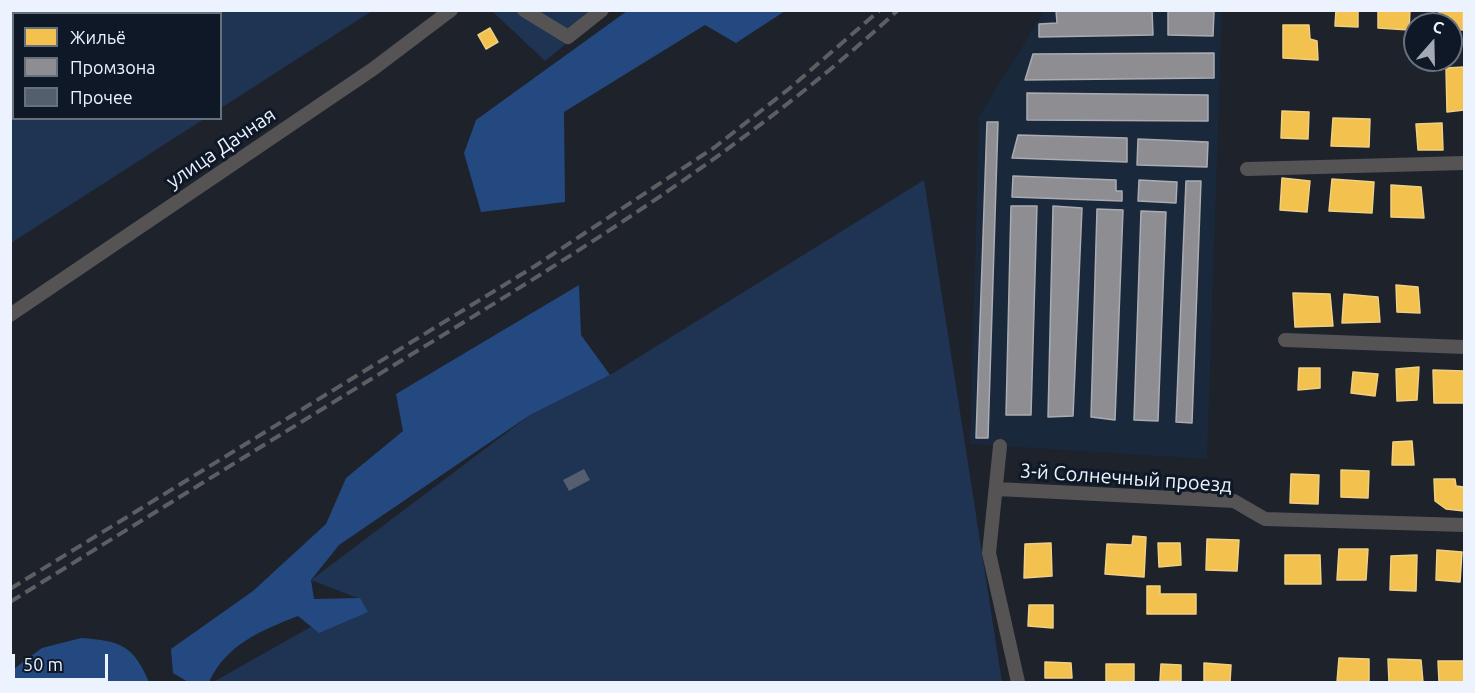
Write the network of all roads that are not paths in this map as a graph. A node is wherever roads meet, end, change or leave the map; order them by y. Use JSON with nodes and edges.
{"nodes":[{"id":1,"x":451,"y":10,"type":"edge"},
{"id":2,"x":524,"y":10,"type":"edge"},
{"id":3,"x":602,"y":10,"type":"edge"},
{"id":4,"x":1464,"y":163,"type":"edge"},
{"id":5,"x":1247,"y":169,"type":"dead end"},
{"id":6,"x":10,"y":315,"type":"edge"},
{"id":7,"x":1285,"y":340,"type":"dead end"},
{"id":8,"x":1464,"y":347,"type":"edge"},
{"id":9,"x":1000,"y":446,"type":"dead end"},
{"id":10,"x":997,"y":489,"type":"junction"},
{"id":11,"x":1464,"y":525,"type":"edge"},
{"id":12,"x":1018,"y":682,"type":"edge"}],
"edges":[{"from":1,"to":6,"type":"street","name":"улица Дачная"},
{"from":2,"to":3,"type":"street"},
{"from":4,"to":5,"type":"street"},
{"from":7,"to":8,"type":"street"},
{"from":9,"to":10,"type":"street"},
{"from":10,"to":11,"type":"street","name":"3-й Солнечный проезд"},
{"from":10,"to":12,"type":"street"}]}
